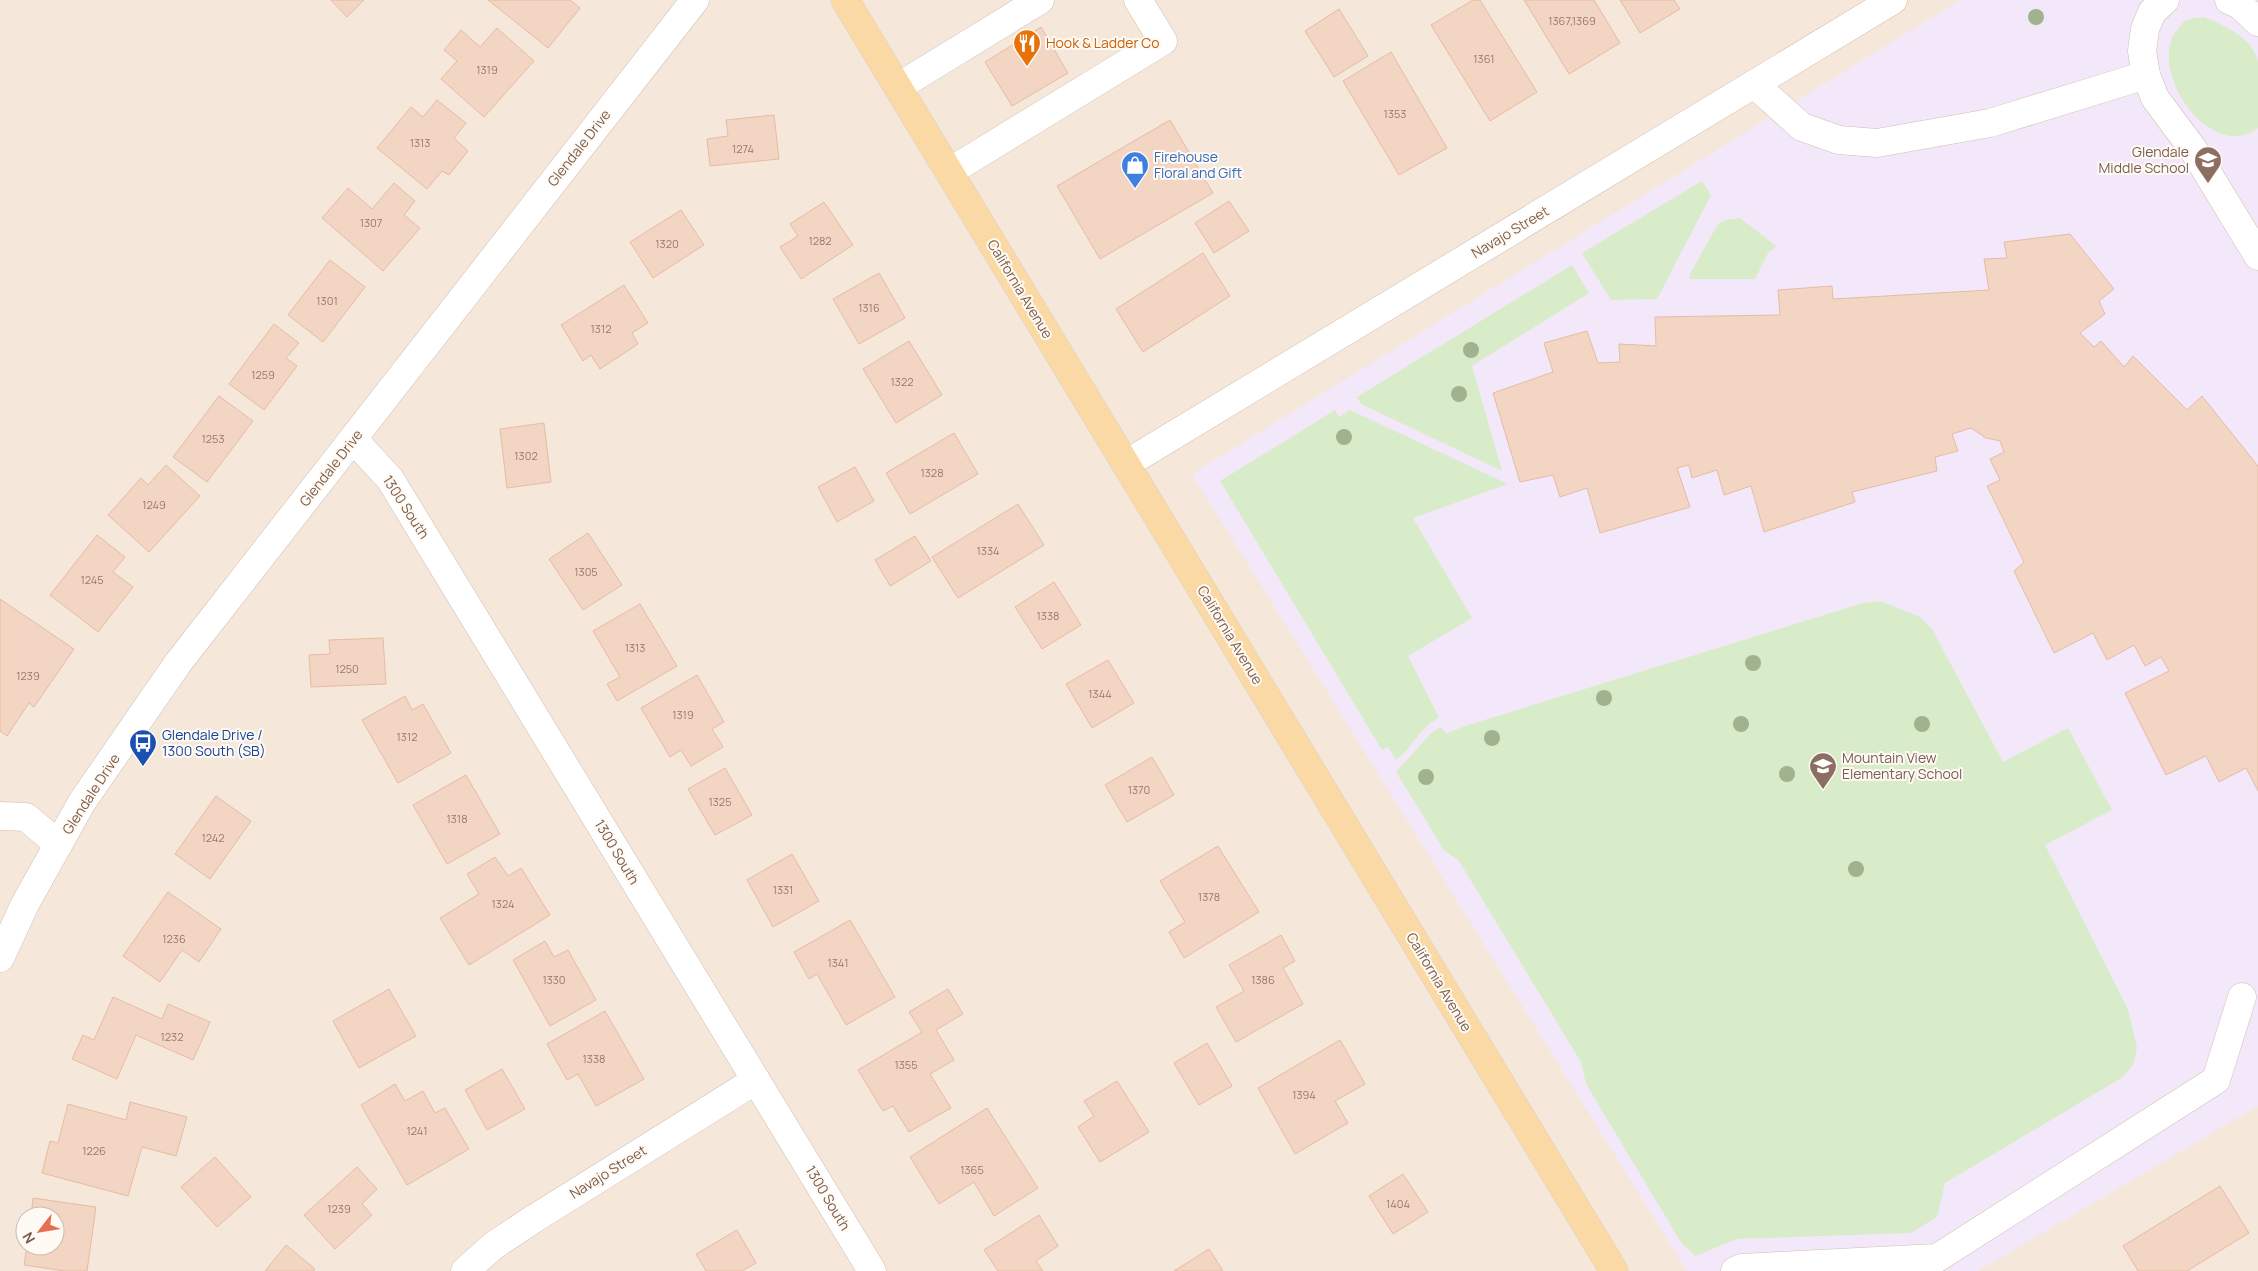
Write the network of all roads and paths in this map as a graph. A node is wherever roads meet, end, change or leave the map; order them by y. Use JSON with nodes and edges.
{"nodes":[{"id":1,"x":695,"y":0,"type":"edge"},
{"id":2,"x":845,"y":0,"type":"edge"},
{"id":3,"x":1040,"y":0,"type":"edge"},
{"id":4,"x":1138,"y":0,"type":"edge"},
{"id":5,"x":1893,"y":0,"type":"edge"},
{"id":6,"x":2165,"y":0,"type":"edge"},
{"id":7,"x":2228,"y":0,"type":"edge"},
{"id":8,"x":2258,"y":22,"type":"edge"},
{"id":9,"x":2146,"y":75,"type":"junction"},
{"id":10,"x":1754,"y":84,"type":"junction"},
{"id":11,"x":898,"y":87,"type":"junction"},
{"id":12,"x":949,"y":172,"type":"junction"},
{"id":13,"x":2258,"y":256,"type":"edge"},
{"id":14,"x":354,"y":440,"type":"junction"},
{"id":15,"x":1126,"y":464,"type":"junction"},
{"id":16,"x":0,"y":816,"type":"edge"},
{"id":17,"x":58,"y":844,"type":"junction"},
{"id":18,"x":0,"y":958,"type":"edge"},
{"id":19,"x":2242,"y":997,"type":"dead end"},
{"id":20,"x":756,"y":1080,"type":"junction"},
{"id":21,"x":465,"y":1271,"type":"edge"},
{"id":22,"x":872,"y":1271,"type":"edge"},
{"id":23,"x":1614,"y":1271,"type":"edge"},
{"id":24,"x":1735,"y":1271,"type":"edge"}],
"edges":[{"from":1,"to":14,"type":"street","name":"Glendale Drive"},
{"from":2,"to":11,"type":"main road","name":"California Avenue"},
{"from":3,"to":11,"type":"street"},
{"from":4,"to":12,"type":"street"},
{"from":5,"to":10,"type":"street","name":"Navajo Street"},
{"from":6,"to":9,"type":"street"},
{"from":7,"to":8,"type":"street"},
{"from":9,"to":10,"type":"street"},
{"from":9,"to":13,"type":"street"},
{"from":10,"to":15,"type":"street","name":"Navajo Street"},
{"from":11,"to":12,"type":"main road","name":"California Avenue"},
{"from":12,"to":15,"type":"main road","name":"California Avenue"},
{"from":14,"to":17,"type":"street","name":"Glendale Drive"},
{"from":14,"to":20,"type":"street","name":"1300 South"},
{"from":15,"to":23,"type":"main road","name":"California Avenue"},
{"from":16,"to":17,"type":"street"},
{"from":17,"to":18,"type":"street","name":"Glendale Drive"},
{"from":19,"to":24,"type":"street"},
{"from":20,"to":21,"type":"street","name":"Navajo Street"},
{"from":20,"to":22,"type":"street","name":"1300 South"}]}
